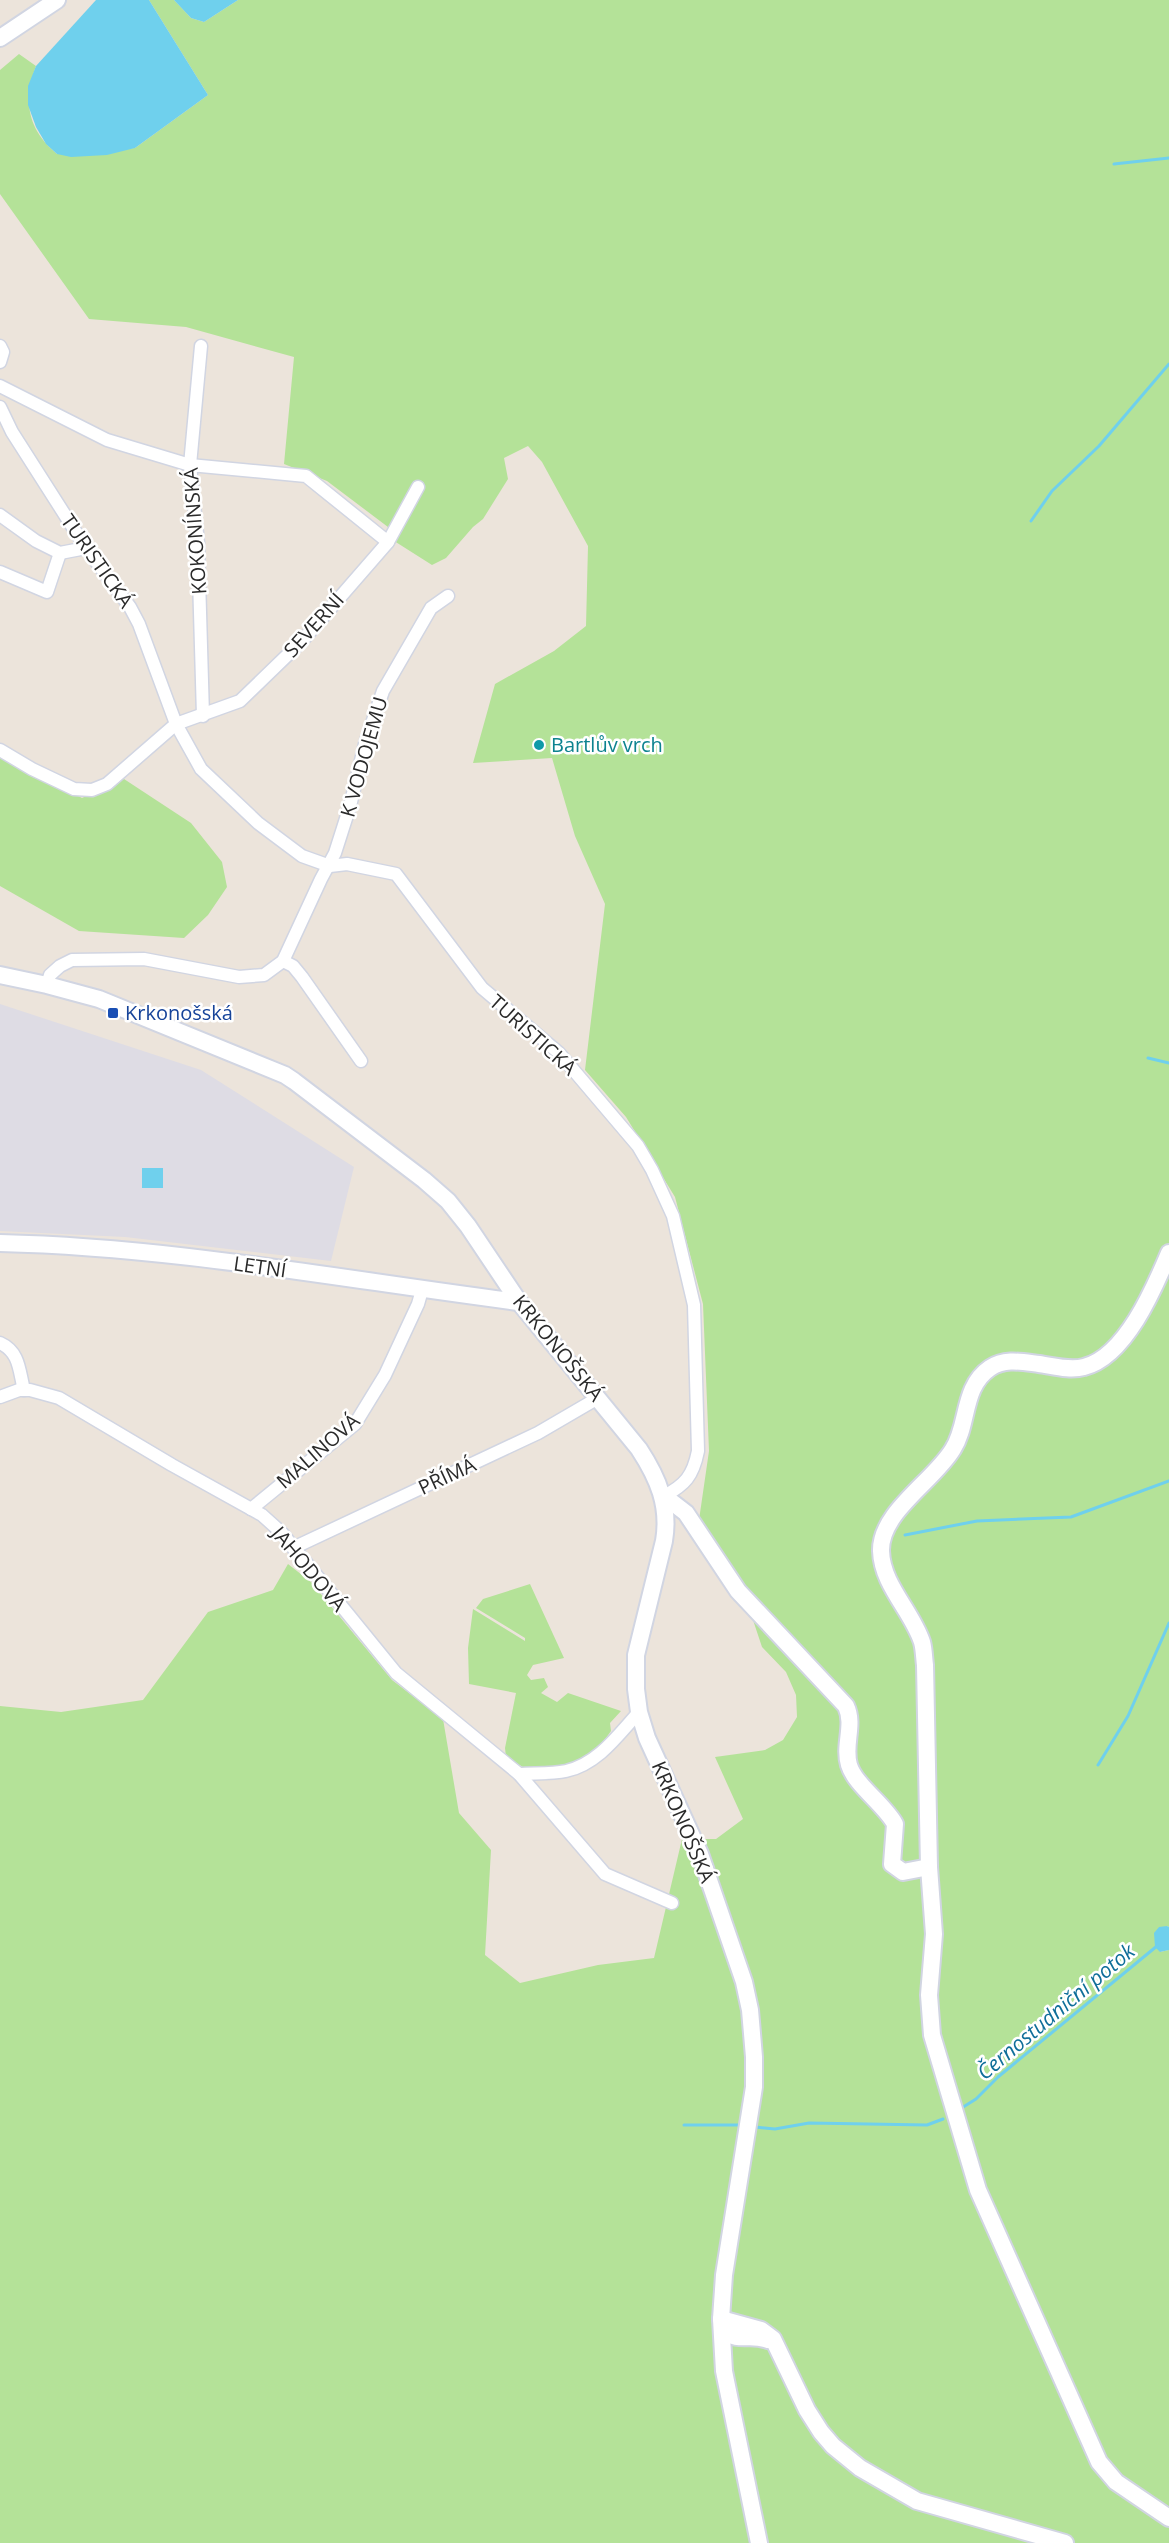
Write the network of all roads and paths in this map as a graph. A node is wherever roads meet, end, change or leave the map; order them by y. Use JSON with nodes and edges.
{"nodes":[{"id":1,"x":57,"y":0,"type":"edge"},
{"id":2,"x":0,"y":38,"type":"edge"},
{"id":3,"x":0,"y":346,"type":"edge"},
{"id":4,"x":201,"y":346,"type":"dead end"},
{"id":5,"x":0,"y":362,"type":"edge"},
{"id":6,"x":0,"y":386,"type":"edge"},
{"id":7,"x":0,"y":407,"type":"edge"},
{"id":8,"x":190,"y":465,"type":"junction"},
{"id":9,"x":418,"y":487,"type":"dead end"},
{"id":10,"x":0,"y":514,"type":"edge"},
{"id":11,"x":388,"y":542,"type":"junction"},
{"id":12,"x":86,"y":548,"type":"junction"},
{"id":13,"x":60,"y":553,"type":"junction"},
{"id":14,"x":0,"y":572,"type":"edge"},
{"id":15,"x":448,"y":596,"type":"dead end"},
{"id":16,"x":203,"y":716,"type":"junction"},
{"id":17,"x":176,"y":724,"type":"junction"},
{"id":18,"x":0,"y":750,"type":"edge"},
{"id":19,"x":330,"y":866,"type":"junction"},
{"id":20,"x":283,"y":961,"type":"junction"},
{"id":21,"x":0,"y":975,"type":"edge"},
{"id":22,"x":47,"y":985,"type":"junction"},
{"id":23,"x":361,"y":1061,"type":"dead end"},
{"id":24,"x":0,"y":1243,"type":"edge"},
{"id":25,"x":1169,"y":1253,"type":"edge"},
{"id":26,"x":422,"y":1290,"type":"junction"},
{"id":27,"x":519,"y":1302,"type":"junction"},
{"id":28,"x":0,"y":1342,"type":"edge"},
{"id":29,"x":24,"y":1390,"type":"junction"},
{"id":30,"x":0,"y":1397,"type":"edge"},
{"id":31,"x":598,"y":1398,"type":"junction"},
{"id":32,"x":664,"y":1496,"type":"junction"},
{"id":33,"x":251,"y":1509,"type":"junction"},
{"id":34,"x":293,"y":1548,"type":"junction"},
{"id":35,"x":639,"y":1712,"type":"junction"},
{"id":36,"x":519,"y":1774,"type":"junction"},
{"id":37,"x":929,"y":1867,"type":"junction"},
{"id":38,"x":672,"y":1903,"type":"dead end"},
{"id":39,"x":722,"y":2325,"type":"junction"},
{"id":40,"x":746,"y":2338,"type":"junction"},
{"id":41,"x":778,"y":2348,"type":"junction"},
{"id":42,"x":724,"y":2371,"type":"junction"},
{"id":43,"x":1169,"y":2518,"type":"edge"},
{"id":44,"x":759,"y":2543,"type":"edge"},
{"id":45,"x":1065,"y":2543,"type":"edge"}],
"edges":[{"from":1,"to":2,"type":"street"},
{"from":3,"to":5,"type":"street"},
{"from":4,"to":8,"type":"street","name":"KOKONÍNSKÁ"},
{"from":6,"to":8,"type":"street"},
{"from":7,"to":12,"type":"street","name":"TURISTICKÁ"},
{"from":8,"to":11,"type":"street"},
{"from":8,"to":16,"type":"street","name":"KOKONÍNSKÁ"},
{"from":9,"to":11,"type":"street","name":"SEVERNÍ"},
{"from":10,"to":13,"type":"street"},
{"from":11,"to":16,"type":"street","name":"SEVERNÍ"},
{"from":12,"to":13,"type":"street"},
{"from":12,"to":17,"type":"street","name":"TURISTICKÁ"},
{"from":13,"to":14,"type":"street"},
{"from":15,"to":19,"type":"street","name":"K VODOJEMU"},
{"from":16,"to":17,"type":"street","name":"SEVERNÍ"},
{"from":17,"to":18,"type":"street"},
{"from":17,"to":19,"type":"street","name":"TURISTICKÁ"},
{"from":19,"to":20,"type":"street","name":"K VODOJEMU"},
{"from":19,"to":32,"type":"street","name":"TURISTICKÁ"},
{"from":20,"to":22,"type":"street"},
{"from":20,"to":23,"type":"street"},
{"from":21,"to":22,"type":"street","name":"KRKONOŠSKÁ"},
{"from":22,"to":27,"type":"street","name":"KRKONOŠSKÁ"},
{"from":24,"to":26,"type":"street","name":"LETNÍ"},
{"from":25,"to":37,"type":"street"},
{"from":26,"to":27,"type":"street","name":"LETNÍ"},
{"from":26,"to":33,"type":"street","name":"MALINOVÁ"},
{"from":27,"to":31,"type":"street","name":"KRKONOŠSKÁ"},
{"from":28,"to":29,"type":"street"},
{"from":29,"to":30,"type":"street","name":"JAHODOVÁ"},
{"from":29,"to":33,"type":"street","name":"JAHODOVÁ"},
{"from":31,"to":32,"type":"street","name":"KRKONOŠSKÁ"},
{"from":31,"to":34,"type":"street","name":"PŘÍMÁ"},
{"from":32,"to":35,"type":"street","name":"KRKONOŠSKÁ"},
{"from":32,"to":37,"type":"street"},
{"from":33,"to":34,"type":"street","name":"JAHODOVÁ"},
{"from":34,"to":36,"type":"street","name":"JAHODOVÁ"},
{"from":35,"to":36,"type":"street"},
{"from":35,"to":39,"type":"street","name":"KRKONOŠSKÁ"},
{"from":36,"to":38,"type":"street","name":"JAHODOVÁ"},
{"from":37,"to":43,"type":"street"},
{"from":39,"to":40,"type":"street"},
{"from":39,"to":41,"type":"street"},
{"from":39,"to":42,"type":"street","name":"KRKONOŠSKÁ"},
{"from":40,"to":41,"type":"street"},
{"from":40,"to":42,"type":"street"},
{"from":41,"to":45,"type":"street"},
{"from":42,"to":44,"type":"street","name":"KRKONOŠSKÁ"}]}
